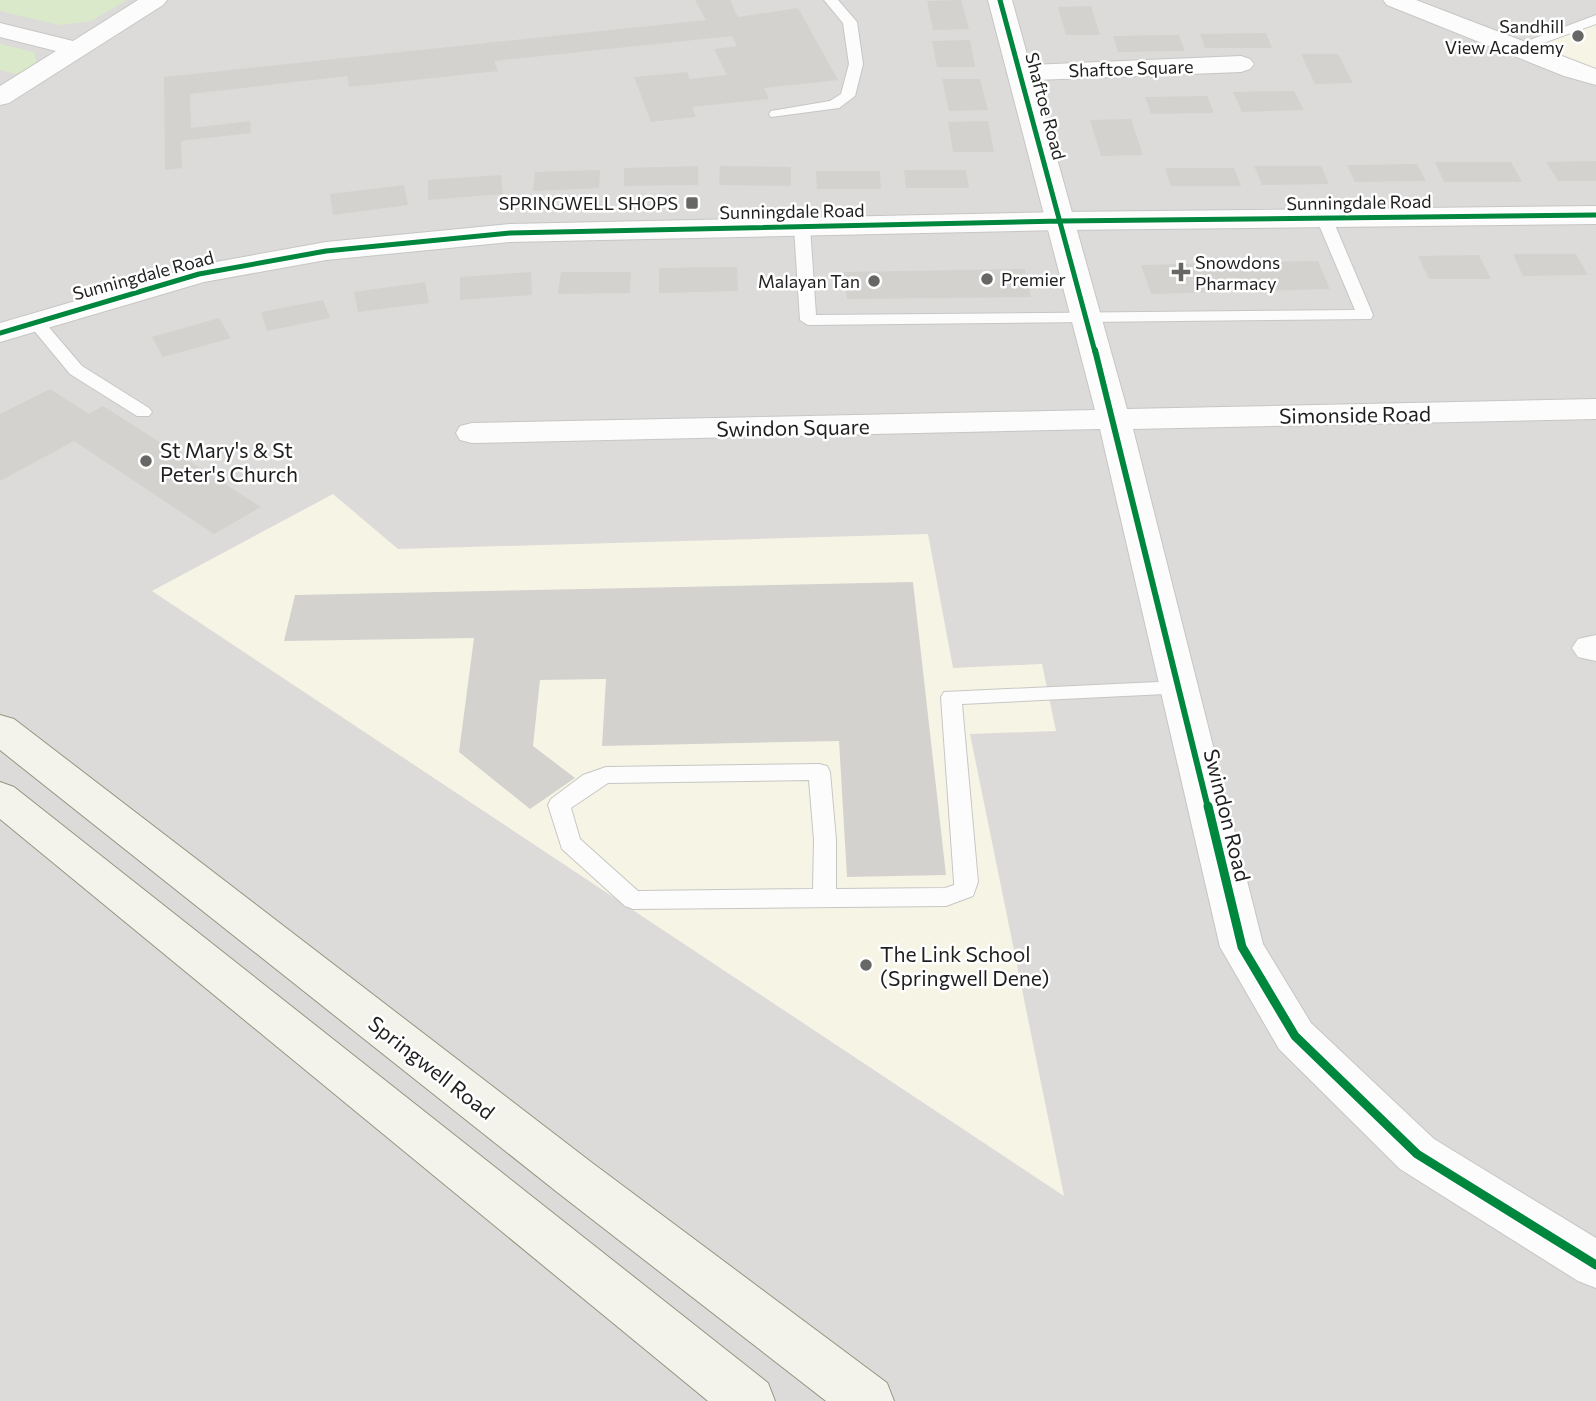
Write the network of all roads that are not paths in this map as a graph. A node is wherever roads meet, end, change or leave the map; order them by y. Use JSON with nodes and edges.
{"nodes":[{"id":1,"x":155,"y":0,"type":"edge"},
{"id":2,"x":831,"y":0,"type":"edge"},
{"id":3,"x":1000,"y":0,"type":"edge"},
{"id":4,"x":1395,"y":0,"type":"edge"},
{"id":5,"x":1596,"y":19,"type":"edge"},
{"id":6,"x":0,"y":30,"type":"edge"},
{"id":7,"x":1516,"y":48,"type":"junction"},
{"id":8,"x":77,"y":49,"type":"junction"},
{"id":9,"x":1241,"y":64,"type":"dead end"},
{"id":10,"x":1021,"y":73,"type":"junction"},
{"id":11,"x":1596,"y":77,"type":"edge"},
{"id":12,"x":0,"y":97,"type":"edge"},
{"id":13,"x":776,"y":114,"type":"dead end"},
{"id":14,"x":1596,"y":215,"type":"edge"},
{"id":15,"x":1324,"y":218,"type":"junction"},
{"id":16,"x":1061,"y":221,"type":"junction"},
{"id":17,"x":802,"y":226,"type":"junction"},
{"id":18,"x":1087,"y":318,"type":"junction"},
{"id":19,"x":35,"y":322,"type":"junction"},
{"id":20,"x":0,"y":333,"type":"edge"},
{"id":21,"x":1596,"y":409,"type":"edge"},
{"id":22,"x":143,"y":412,"type":"dead end"},
{"id":23,"x":1114,"y":420,"type":"junction"},
{"id":24,"x":472,"y":433,"type":"dead end"},
{"id":25,"x":1179,"y":688,"type":"junction"},
{"id":26,"x":0,"y":729,"type":"edge"},
{"id":27,"x":0,"y":797,"type":"edge"},
{"id":28,"x":824,"y":899,"type":"junction"},
{"id":29,"x":1596,"y":1265,"type":"edge"},
{"id":30,"x":749,"y":1401,"type":"edge"},
{"id":31,"x":868,"y":1401,"type":"edge"}],
"edges":[{"from":1,"to":8,"type":"street"},
{"from":2,"to":13,"type":"lane"},
{"from":3,"to":10,"type":"street","name":"Shaftoe Road"},
{"from":4,"to":7,"type":"street"},
{"from":5,"to":7,"type":"lane"},
{"from":6,"to":8,"type":"street"},
{"from":7,"to":11,"type":"street"},
{"from":8,"to":12,"type":"street"},
{"from":9,"to":10,"type":"street","name":"Shaftoe Square"},
{"from":10,"to":16,"type":"street","name":"Shaftoe Road"},
{"from":14,"to":15,"type":"street","name":"Sunningdale Road"},
{"from":15,"to":16,"type":"street","name":"Sunningdale Road"},
{"from":15,"to":18,"type":"lane"},
{"from":16,"to":17,"type":"street","name":"Sunningdale Road"},
{"from":16,"to":18,"type":"street","name":"Swindon Road"},
{"from":17,"to":18,"type":"lane"},
{"from":17,"to":19,"type":"street","name":"Sunningdale Road"},
{"from":18,"to":23,"type":"street","name":"Swindon Road"},
{"from":19,"to":20,"type":"street","name":"Sunningdale Road"},
{"from":19,"to":22,"type":"lane"},
{"from":21,"to":23,"type":"street","name":"Simonside Road"},
{"from":23,"to":24,"type":"street","name":"Swindon Square"},
{"from":23,"to":25,"type":"street","name":"Swindon Road"},
{"from":25,"to":28,"type":"lane"},
{"from":25,"to":29,"type":"street","name":"Swindon Road"},
{"from":26,"to":31,"type":"main road","name":"Springwell Road"},
{"from":27,"to":30,"type":"main road"},
{"from":28,"to":28,"type":"lane"}]}
